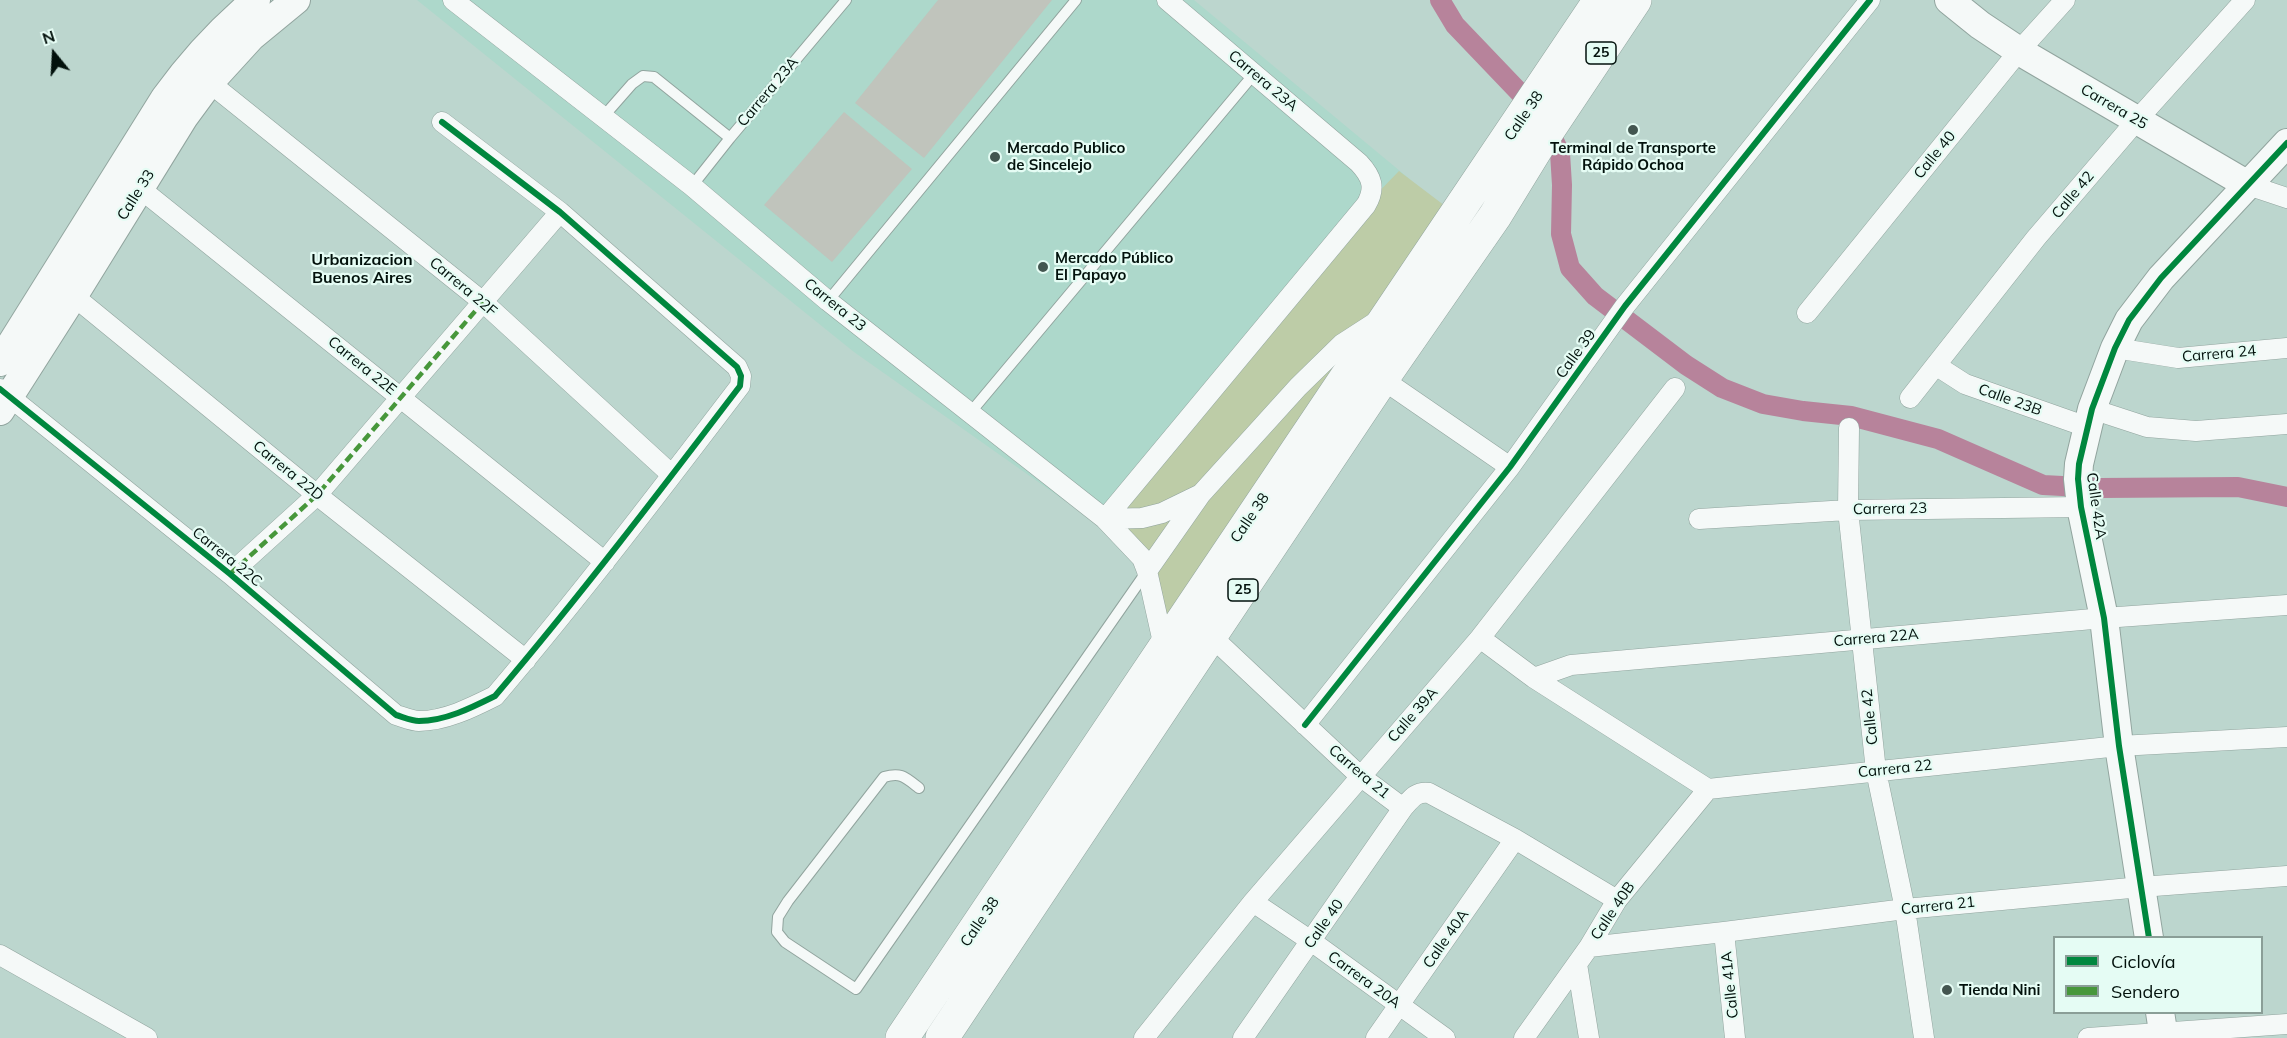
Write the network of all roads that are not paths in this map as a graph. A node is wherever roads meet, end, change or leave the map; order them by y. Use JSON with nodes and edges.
{"nodes":[{"id":1,"x":256,"y":0,"type":"edge"},
{"id":2,"x":296,"y":0,"type":"edge"},
{"id":3,"x":846,"y":0,"type":"edge"},
{"id":4,"x":1077,"y":0,"type":"edge"},
{"id":5,"x":1167,"y":0,"type":"edge"},
{"id":6,"x":1600,"y":0,"type":"edge"},
{"id":7,"x":1635,"y":0,"type":"edge"},
{"id":8,"x":1870,"y":0,"type":"edge"},
{"id":9,"x":1949,"y":0,"type":"edge"},
{"id":10,"x":2065,"y":0,"type":"edge"},
{"id":11,"x":2245,"y":0,"type":"edge"},
{"id":12,"x":460,"y":2,"type":"edge"},
{"id":13,"x":2019,"y":51,"type":"junction"},
{"id":14,"x":199,"y":74,"type":"junction"},
{"id":15,"x":1254,"y":74,"type":"junction"},
{"id":16,"x":1553,"y":99,"type":"junction"},
{"id":17,"x":603,"y":117,"type":"junction"},
{"id":18,"x":2137,"y":120,"type":"junction"},
{"id":19,"x":442,"y":122,"type":"dead end"},
{"id":20,"x":1529,"y":135,"type":"junction"},
{"id":21,"x":730,"y":138,"type":"junction"},
{"id":22,"x":2287,"y":143,"type":"edge"},
{"id":23,"x":129,"y":179,"type":"junction"},
{"id":24,"x":2248,"y":185,"type":"junction"},
{"id":25,"x":692,"y":186,"type":"junction"},
{"id":26,"x":2287,"y":198,"type":"edge"},
{"id":27,"x":560,"y":212,"type":"junction"},
{"id":28,"x":63,"y":288,"type":"junction"},
{"id":29,"x":828,"y":301,"type":"junction"},
{"id":30,"x":483,"y":302,"type":"junction"},
{"id":31,"x":1807,"y":313,"type":"dead end"},
{"id":32,"x":1388,"y":314,"type":"junction"},
{"id":33,"x":2115,"y":348,"type":"junction"},
{"id":34,"x":2287,"y":348,"type":"edge"},
{"id":35,"x":0,"y":362,"type":"edge"},
{"id":36,"x":1936,"y":366,"type":"junction"},
{"id":37,"x":1382,"y":379,"type":"junction"},
{"id":38,"x":1675,"y":388,"type":"dead end"},
{"id":39,"x":400,"y":397,"type":"junction"},
{"id":40,"x":3,"y":398,"type":"edge"},
{"id":41,"x":1910,"y":399,"type":"dead end"},
{"id":42,"x":970,"y":413,"type":"junction"},
{"id":43,"x":2090,"y":418,"type":"junction"},
{"id":44,"x":2287,"y":424,"type":"edge"},
{"id":45,"x":1849,"y":428,"type":"dead end"},
{"id":46,"x":1510,"y":467,"type":"junction"},
{"id":47,"x":672,"y":475,"type":"junction"},
{"id":48,"x":1201,"y":494,"type":"junction"},
{"id":49,"x":317,"y":495,"type":"junction"},
{"id":50,"x":2080,"y":501,"type":"junction"},
{"id":51,"x":1848,"y":510,"type":"junction"},
{"id":52,"x":1105,"y":519,"type":"junction"},
{"id":53,"x":1699,"y":519,"type":"dead end"},
{"id":54,"x":605,"y":562,"type":"junction"},
{"id":55,"x":1147,"y":571,"type":"junction"},
{"id":56,"x":230,"y":574,"type":"junction"},
{"id":57,"x":2287,"y":605,"type":"edge"},
{"id":58,"x":2104,"y":618,"type":"junction"},
{"id":59,"x":1212,"y":637,"type":"junction"},
{"id":60,"x":1480,"y":638,"type":"junction"},
{"id":61,"x":1863,"y":639,"type":"junction"},
{"id":62,"x":1164,"y":647,"type":"junction"},
{"id":63,"x":526,"y":660,"type":"junction"},
{"id":64,"x":1534,"y":678,"type":"junction"},
{"id":65,"x":1305,"y":725,"type":"junction"},
{"id":66,"x":2287,"y":737,"type":"edge"},
{"id":67,"x":2119,"y":746,"type":"junction"},
{"id":68,"x":1876,"y":771,"type":"junction"},
{"id":69,"x":1360,"y":776,"type":"junction"},
{"id":70,"x":919,"y":788,"type":"dead end"},
{"id":71,"x":1708,"y":789,"type":"junction"},
{"id":72,"x":1403,"y":808,"type":"junction"},
{"id":73,"x":1515,"y":839,"type":"junction"},
{"id":74,"x":2287,"y":876,"type":"edge"},
{"id":75,"x":2141,"y":887,"type":"junction"},
{"id":76,"x":1617,"y":900,"type":"junction"},
{"id":77,"x":1253,"y":902,"type":"junction"},
{"id":78,"x":1905,"y":909,"type":"junction"},
{"id":79,"x":1724,"y":933,"type":"junction"},
{"id":80,"x":2149,"y":936,"type":"edge"},
{"id":81,"x":1311,"y":941,"type":"junction"},
{"id":82,"x":1589,"y":947,"type":"junction"},
{"id":83,"x":0,"y":955,"type":"edge"},
{"id":84,"x":1577,"y":964,"type":"junction"},
{"id":85,"x":1399,"y":1006,"type":"junction"},
{"id":86,"x":2287,"y":1024,"type":"edge"},
{"id":87,"x":2163,"y":1028,"type":"edge"},
{"id":88,"x":147,"y":1038,"type":"edge"},
{"id":89,"x":902,"y":1038,"type":"edge"},
{"id":90,"x":942,"y":1038,"type":"edge"},
{"id":91,"x":1144,"y":1038,"type":"edge"},
{"id":92,"x":1243,"y":1038,"type":"edge"},
{"id":93,"x":1376,"y":1038,"type":"edge"},
{"id":94,"x":1445,"y":1038,"type":"edge"},
{"id":95,"x":1524,"y":1038,"type":"edge"},
{"id":96,"x":1589,"y":1038,"type":"edge"},
{"id":97,"x":1735,"y":1038,"type":"edge"},
{"id":98,"x":1924,"y":1038,"type":"edge"},
{"id":99,"x":2088,"y":1038,"type":"edge"}],
"edges":[{"from":1,"to":14,"type":"street","name":"Calle 33"},
{"from":2,"to":14,"type":"street","name":"Calle 33"},
{"from":3,"to":21,"type":"lane","name":"Carrera 23A"},
{"from":4,"to":29,"type":"lane"},
{"from":5,"to":15,"type":"street","name":"Carrera 23A"},
{"from":6,"to":16,"type":"highway","name":"Calle 38","number":"25"},
{"from":7,"to":16,"type":"highway","name":"Calle 38","number":"25"},
{"from":8,"to":46,"type":"street","name":"Calle 39"},
{"from":9,"to":13,"type":"street","name":"Carrera 25"},
{"from":10,"to":13,"type":"street","name":"Calle 40"},
{"from":11,"to":18,"type":"street","name":"Calle 42"},
{"from":12,"to":17,"type":"street","name":"Carrera 23"},
{"from":13,"to":18,"type":"street","name":"Carrera 25"},
{"from":13,"to":31,"type":"street","name":"Calle 40"},
{"from":14,"to":23,"type":"street","name":"Calle 33"},
{"from":14,"to":30,"type":"street","name":"Carrera 22F"},
{"from":15,"to":42,"type":"lane"},
{"from":15,"to":52,"type":"street","name":"Carrera 23A"},
{"from":16,"to":20,"type":"highway","name":"Calle 38","number":"25"},
{"from":17,"to":21,"type":"lane"},
{"from":17,"to":25,"type":"street","name":"Carrera 23"},
{"from":18,"to":24,"type":"street","name":"Carrera 25"},
{"from":18,"to":36,"type":"street","name":"Calle 42"},
{"from":19,"to":27,"type":"street","name":"Carrera 22C"},
{"from":20,"to":32,"type":"highway","name":"Calle 38","number":"25"},
{"from":20,"to":37,"type":"highway","name":"Calle 38","number":"25"},
{"from":21,"to":25,"type":"lane","name":"Carrera 23A"},
{"from":22,"to":24,"type":"street","name":"Calle 42A"},
{"from":23,"to":28,"type":"street","name":"Calle 33"},
{"from":23,"to":39,"type":"street","name":"Carrera 22E"},
{"from":24,"to":26,"type":"street","name":"Carrera 25"},
{"from":24,"to":33,"type":"street","name":"Calle 42A"},
{"from":25,"to":29,"type":"street","name":"Carrera 23"},
{"from":27,"to":30,"type":"street"},
{"from":27,"to":47,"type":"street","name":"Carrera 22C"},
{"from":28,"to":35,"type":"street","name":"Calle 33"},
{"from":28,"to":40,"type":"street","name":"Calle 33"},
{"from":28,"to":49,"type":"street","name":"Carrera 22D"},
{"from":29,"to":42,"type":"street","name":"Carrera 23"},
{"from":30,"to":39,"type":"street"},
{"from":30,"to":47,"type":"street","name":"Carrera 22F"},
{"from":32,"to":48,"type":"street"},
{"from":32,"to":62,"type":"highway","name":"Calle 38","number":"25"},
{"from":33,"to":34,"type":"street","name":"Carrera 24"},
{"from":33,"to":43,"type":"street","name":"Calle 42A"},
{"from":36,"to":41,"type":"street","name":"Calle 42"},
{"from":36,"to":43,"type":"street","name":"Calle 23B"},
{"from":37,"to":46,"type":"street"},
{"from":37,"to":59,"type":"highway","name":"Calle 38","number":"25"},
{"from":38,"to":60,"type":"street","name":"Calle 39A"},
{"from":39,"to":49,"type":"street"},
{"from":39,"to":54,"type":"street","name":"Carrera 22E"},
{"from":40,"to":56,"type":"street","name":"Carrera 22C"},
{"from":42,"to":52,"type":"street","name":"Carrera 23"},
{"from":43,"to":44,"type":"street"},
{"from":43,"to":50,"type":"street","name":"Calle 42A"},
{"from":45,"to":51,"type":"street","name":"Calle 42"},
{"from":46,"to":65,"type":"street","name":"Calle 39"},
{"from":47,"to":54,"type":"street","name":"Carrera 22C"},
{"from":48,"to":52,"type":"street"},
{"from":48,"to":55,"type":"street"},
{"from":49,"to":56,"type":"street"},
{"from":49,"to":63,"type":"street","name":"Carrera 22D"},
{"from":50,"to":51,"type":"street","name":"Carrera 23"},
{"from":50,"to":58,"type":"street","name":"Calle 42A"},
{"from":51,"to":53,"type":"street","name":"Carrera 23"},
{"from":51,"to":61,"type":"street","name":"Calle 42"},
{"from":52,"to":55,"type":"street","name":"Carrera 23"},
{"from":54,"to":63,"type":"street","name":"Carrera 22C"},
{"from":55,"to":62,"type":"street","name":"Carrera 23"},
{"from":55,"to":70,"type":"lane"},
{"from":56,"to":63,"type":"street","name":"Carrera 22C"},
{"from":57,"to":58,"type":"street","name":"Carrera 22A"},
{"from":58,"to":61,"type":"street","name":"Carrera 22A"},
{"from":58,"to":67,"type":"street","name":"Calle 42A"},
{"from":59,"to":65,"type":"street","name":"Carrera 21"},
{"from":59,"to":90,"type":"highway","name":"Calle 38","number":"25"},
{"from":60,"to":64,"type":"street"},
{"from":60,"to":69,"type":"street","name":"Calle 39A"},
{"from":61,"to":64,"type":"street","name":"Carrera 22A"},
{"from":61,"to":68,"type":"street","name":"Calle 42"},
{"from":62,"to":89,"type":"highway","name":"Calle 38","number":"25"},
{"from":64,"to":71,"type":"street"},
{"from":65,"to":69,"type":"street","name":"Carrera 21"},
{"from":66,"to":67,"type":"street","name":"Carrera 22"},
{"from":67,"to":68,"type":"street","name":"Carrera 22"},
{"from":67,"to":75,"type":"street","name":"Calle 42A"},
{"from":68,"to":71,"type":"street","name":"Carrera 22"},
{"from":68,"to":78,"type":"street","name":"Calle 42"},
{"from":69,"to":72,"type":"street","name":"Carrera 21"},
{"from":69,"to":77,"type":"street","name":"Calle 39A"},
{"from":71,"to":76,"type":"street","name":"Calle 40B"},
{"from":72,"to":73,"type":"street","name":"Carrera 21"},
{"from":72,"to":81,"type":"street","name":"Calle 40"},
{"from":73,"to":76,"type":"street","name":"Carrera 21"},
{"from":73,"to":85,"type":"street","name":"Calle 40A"},
{"from":74,"to":75,"type":"street","name":"Carrera 21"},
{"from":75,"to":78,"type":"street","name":"Carrera 21"},
{"from":75,"to":80,"type":"street","name":"Calle 42A"},
{"from":76,"to":82,"type":"street","name":"Calle 40B"},
{"from":77,"to":81,"type":"street","name":"Carrera 20A"},
{"from":77,"to":91,"type":"street","name":"Calle 39A"},
{"from":78,"to":79,"type":"street","name":"Carrera 21"},
{"from":78,"to":98,"type":"street","name":"Calle 42"},
{"from":79,"to":82,"type":"street","name":"Carrera 21"},
{"from":79,"to":97,"type":"street","name":"Calle 41A"},
{"from":81,"to":85,"type":"street","name":"Carrera 20A"},
{"from":81,"to":92,"type":"street","name":"Calle 40"},
{"from":82,"to":84,"type":"street","name":"Calle 40B"},
{"from":83,"to":88,"type":"street"},
{"from":84,"to":95,"type":"street","name":"Calle 40B"},
{"from":84,"to":96,"type":"street"},
{"from":85,"to":93,"type":"street","name":"Calle 40A"},
{"from":85,"to":94,"type":"street","name":"Carrera 20A"},
{"from":86,"to":87,"type":"street"},
{"from":87,"to":99,"type":"street"}]}
